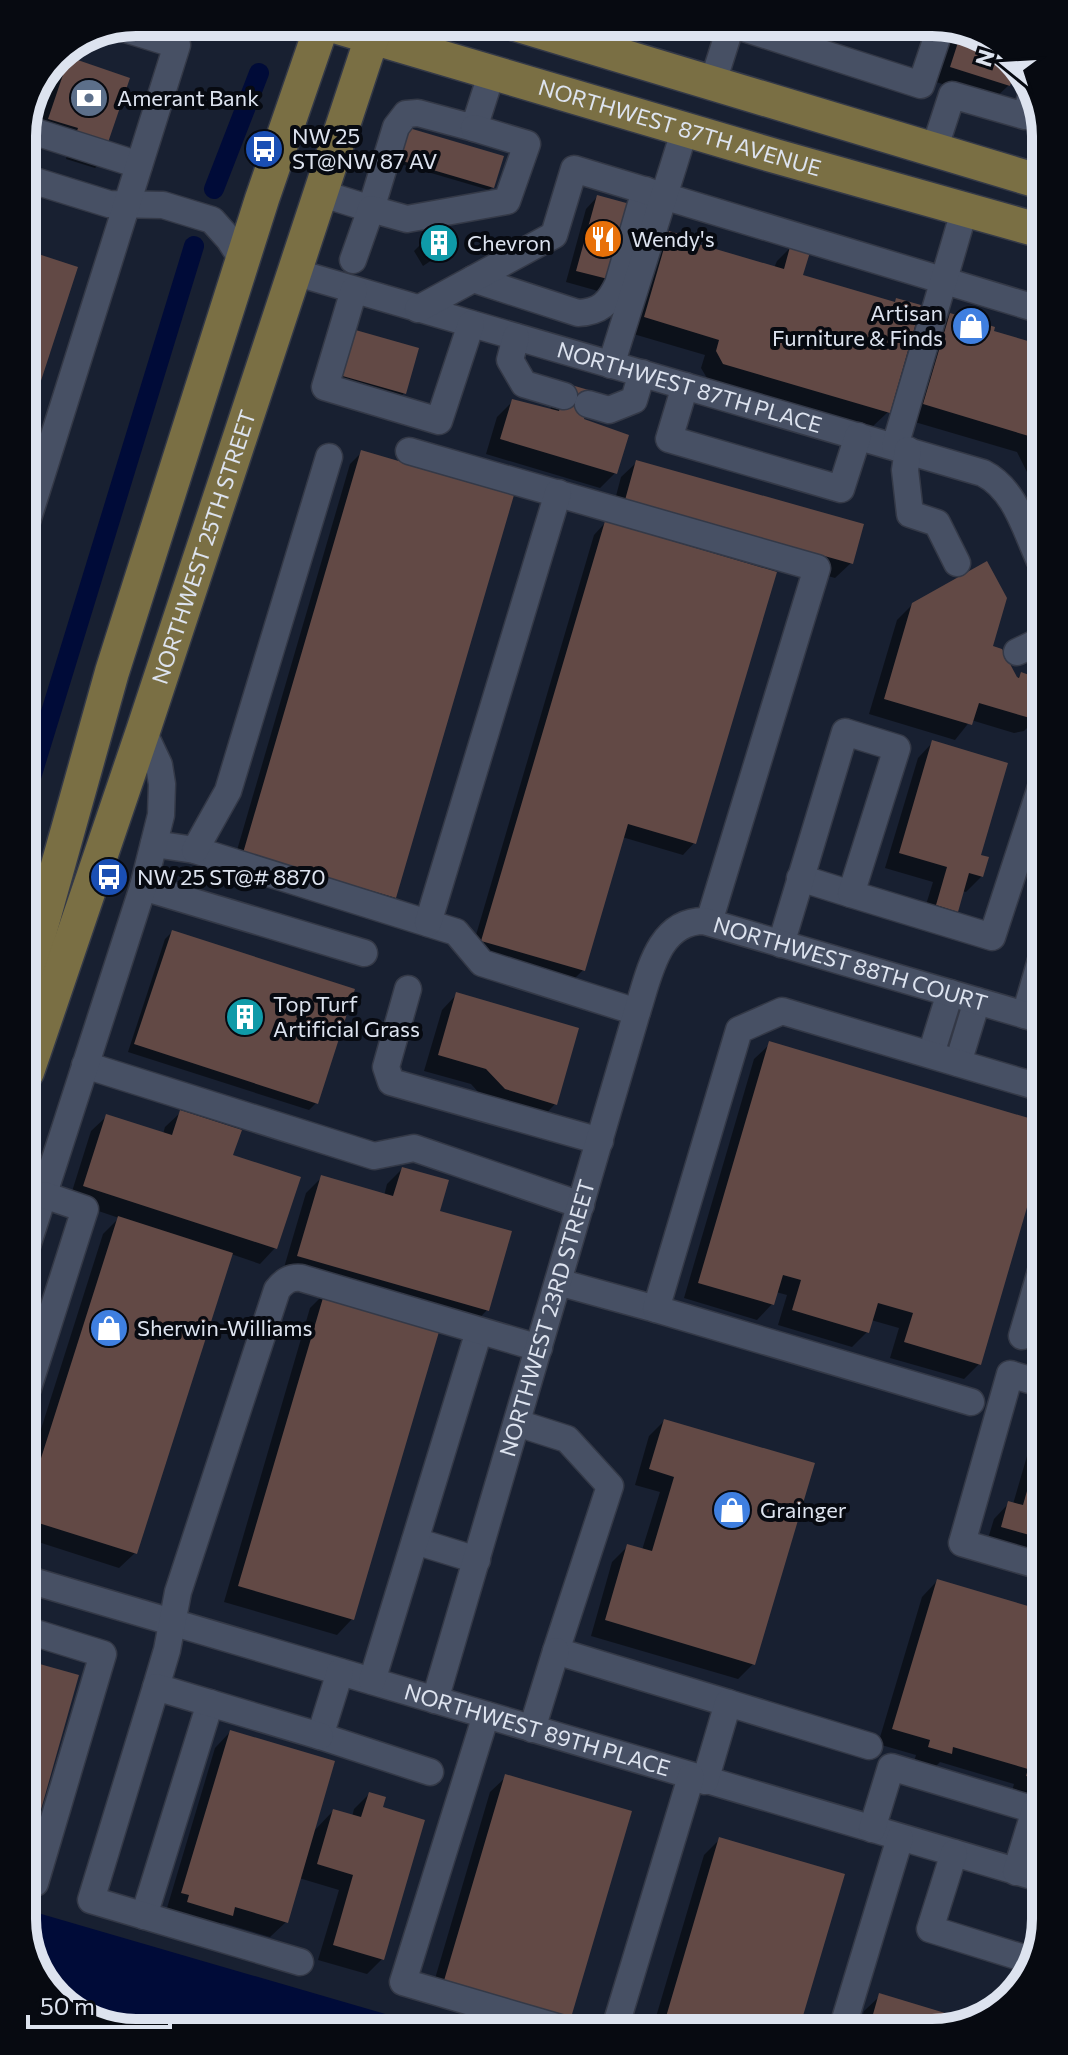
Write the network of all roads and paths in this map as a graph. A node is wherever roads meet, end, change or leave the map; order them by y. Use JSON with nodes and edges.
{"nodes":[{"id":1,"x":148,"y":36,"type":"edge"},
{"id":2,"x":318,"y":36,"type":"edge"},
{"id":3,"x":372,"y":36,"type":"edge"},
{"id":4,"x":393,"y":36,"type":"edge"},
{"id":5,"x":579,"y":36,"type":"edge"},
{"id":6,"x":726,"y":36,"type":"edge"},
{"id":7,"x":770,"y":36,"type":"edge"},
{"id":8,"x":938,"y":36,"type":"edge"},
{"id":9,"x":492,"y":72,"type":"junction"},
{"id":10,"x":713,"y":82,"type":"junction"},
{"id":11,"x":1027,"y":108,"type":"edge"},
{"id":12,"x":474,"y":128,"type":"junction"},
{"id":13,"x":685,"y":129,"type":"junction"},
{"id":14,"x":36,"y":132,"type":"edge"},
{"id":15,"x":934,"y":150,"type":"junction"},
{"id":16,"x":139,"y":165,"type":"junction"},
{"id":17,"x":1032,"y":179,"type":"edge"},
{"id":18,"x":36,"y":181,"type":"edge"},
{"id":19,"x":879,"y":185,"type":"junction"},
{"id":20,"x":320,"y":193,"type":"junction"},
{"id":21,"x":654,"y":193,"type":"junction"},
{"id":22,"x":262,"y":199,"type":"junction"},
{"id":23,"x":127,"y":205,"type":"junction"},
{"id":24,"x":965,"y":208,"type":"junction"},
{"id":25,"x":371,"y":209,"type":"junction"},
{"id":26,"x":212,"y":220,"type":"junction"},
{"id":27,"x":1032,"y":228,"type":"edge"},
{"id":28,"x":353,"y":260,"type":"dead end"},
{"id":29,"x":243,"y":261,"type":"junction"},
{"id":30,"x":294,"y":272,"type":"junction"},
{"id":31,"x":473,"y":279,"type":"junction"},
{"id":32,"x":944,"y":280,"type":"junction"},
{"id":33,"x":354,"y":290,"type":"junction"},
{"id":34,"x":1032,"y":307,"type":"edge"},
{"id":35,"x":418,"y":309,"type":"junction"},
{"id":36,"x":471,"y":324,"type":"junction"},
{"id":37,"x":516,"y":337,"type":"junction"},
{"id":38,"x":611,"y":365,"type":"junction"},
{"id":39,"x":642,"y":373,"type":"junction"},
{"id":40,"x":685,"y":386,"type":"junction"},
{"id":41,"x":858,"y":436,"type":"junction"},
{"id":42,"x":902,"y":448,"type":"junction"},
{"id":43,"x":409,"y":451,"type":"dead end"},
{"id":44,"x":329,"y":457,"type":"dead end"},
{"id":45,"x":36,"y":493,"type":"edge"},
{"id":46,"x":558,"y":493,"type":"junction"},
{"id":47,"x":1032,"y":544,"type":"edge"},
{"id":48,"x":957,"y":563,"type":"dead end"},
{"id":49,"x":112,"y":672,"type":"junction"},
{"id":50,"x":143,"y":731,"type":"junction"},
{"id":51,"x":132,"y":763,"type":"junction"},
{"id":52,"x":1032,"y":815,"type":"edge"},
{"id":53,"x":154,"y":844,"type":"junction"},
{"id":54,"x":195,"y":850,"type":"junction"},
{"id":55,"x":800,"y":878,"type":"junction"},
{"id":56,"x":143,"y":887,"type":"junction"},
{"id":57,"x":851,"y":894,"type":"junction"},
{"id":58,"x":709,"y":922,"type":"junction"},
{"id":59,"x":428,"y":923,"type":"junction"},
{"id":60,"x":664,"y":940,"type":"joint"},
{"id":61,"x":36,"y":944,"type":"edge"},
{"id":62,"x":781,"y":944,"type":"junction"},
{"id":63,"x":364,"y":953,"type":"dead end"},
{"id":64,"x":408,"y":989,"type":"dead end"},
{"id":65,"x":950,"y":993,"type":"junction"},
{"id":66,"x":977,"y":1001,"type":"junction"},
{"id":67,"x":637,"y":1012,"type":"junction"},
{"id":68,"x":1032,"y":1017,"type":"edge"},
{"id":69,"x":36,"y":1046,"type":"edge"},
{"id":70,"x":931,"y":1054,"type":"junction"},
{"id":71,"x":958,"y":1063,"type":"junction"},
{"id":72,"x":85,"y":1065,"type":"junction"},
{"id":73,"x":1032,"y":1085,"type":"edge"},
{"id":74,"x":600,"y":1141,"type":"junction"},
{"id":75,"x":44,"y":1195,"type":"junction"},
{"id":76,"x":581,"y":1205,"type":"junction"},
{"id":77,"x":36,"y":1219,"type":"edge"},
{"id":78,"x":558,"y":1282,"type":"junction"},
{"id":79,"x":1032,"y":1302,"type":"edge"},
{"id":80,"x":656,"y":1309,"type":"junction"},
{"id":81,"x":479,"y":1331,"type":"junction"},
{"id":82,"x":1022,"y":1336,"type":"dead end"},
{"id":83,"x":539,"y":1348,"type":"junction"},
{"id":84,"x":36,"y":1363,"type":"edge"},
{"id":85,"x":1032,"y":1381,"type":"edge"},
{"id":86,"x":971,"y":1402,"type":"dead end"},
{"id":87,"x":517,"y":1423,"type":"junction"},
{"id":88,"x":415,"y":1541,"type":"junction"},
{"id":89,"x":477,"y":1560,"type":"junction"},
{"id":90,"x":1032,"y":1563,"type":"edge"},
{"id":91,"x":36,"y":1582,"type":"edge"},
{"id":92,"x":172,"y":1623,"type":"junction"},
{"id":93,"x":36,"y":1633,"type":"edge"},
{"id":94,"x":556,"y":1651,"type":"junction"},
{"id":95,"x":340,"y":1672,"type":"junction"},
{"id":96,"x":372,"y":1681,"type":"junction"},
{"id":97,"x":156,"y":1687,"type":"junction"},
{"id":98,"x":435,"y":1700,"type":"junction"},
{"id":99,"x":210,"y":1703,"type":"junction"},
{"id":100,"x":728,"y":1703,"type":"junction"},
{"id":101,"x":486,"y":1715,"type":"junction"},
{"id":102,"x":532,"y":1729,"type":"junction"},
{"id":103,"x":320,"y":1736,"type":"junction"},
{"id":104,"x":869,"y":1746,"type":"dead end"},
{"id":105,"x":430,"y":1772,"type":"dead end"},
{"id":106,"x":698,"y":1779,"type":"junction"},
{"id":107,"x":1032,"y":1810,"type":"edge"},
{"id":108,"x":872,"y":1829,"type":"junction"},
{"id":109,"x":1032,"y":1832,"type":"edge"},
{"id":110,"x":900,"y":1838,"type":"junction"},
{"id":111,"x":954,"y":1853,"type":"junction"},
{"id":112,"x":1016,"y":1872,"type":"junction"},
{"id":113,"x":1032,"y":1876,"type":"edge"},
{"id":114,"x":36,"y":1880,"type":"edge"},
{"id":115,"x":144,"y":1916,"type":"junction"},
{"id":116,"x":1024,"y":1958,"type":"edge"},
{"id":117,"x":300,"y":1962,"type":"dead end"},
{"id":118,"x":529,"y":2019,"type":"edge"},
{"id":119,"x":618,"y":2019,"type":"edge"},
{"id":120,"x":845,"y":2019,"type":"edge"}],
"edges":[{"from":1,"to":16,"type":"street"},
{"from":2,"to":22,"type":"main road"},
{"from":3,"to":20,"type":"main road","name":"NORTHWEST 25TH STREET"},
{"from":4,"to":9,"type":"main road","name":"NORTHWEST 87TH AVENUE"},
{"from":5,"to":10,"type":"main road"},
{"from":6,"to":10,"type":"street"},
{"from":7,"to":8,"type":"street"},
{"from":9,"to":12,"type":"street"},
{"from":9,"to":13,"type":"main road","name":"NORTHWEST 87TH AVENUE"},
{"from":10,"to":15,"type":"main road"},
{"from":11,"to":15,"type":"street"},
{"from":12,"to":25,"type":"street"},
{"from":12,"to":25,"type":"street"},
{"from":13,"to":19,"type":"main road","name":"NORTHWEST 87TH AVENUE"},
{"from":13,"to":21,"type":"street"},
{"from":14,"to":16,"type":"street"},
{"from":15,"to":17,"type":"main road"},
{"from":15,"to":19,"type":"main road"},
{"from":16,"to":23,"type":"street"},
{"from":18,"to":23,"type":"street"},
{"from":19,"to":24,"type":"main road","name":"NORTHWEST 87TH AVENUE"},
{"from":20,"to":25,"type":"street"},
{"from":20,"to":30,"type":"main road","name":"NORTHWEST 25TH STREET"},
{"from":21,"to":31,"type":"street"},
{"from":21,"to":31,"type":"street"},
{"from":21,"to":32,"type":"street"},
{"from":21,"to":38,"type":"street"},
{"from":22,"to":26,"type":"street"},
{"from":22,"to":29,"type":"main road"},
{"from":23,"to":26,"type":"street"},
{"from":23,"to":45,"type":"street"},
{"from":24,"to":27,"type":"main road","name":"NORTHWEST 87TH AVENUE"},
{"from":24,"to":32,"type":"street"},
{"from":25,"to":28,"type":"street"},
{"from":26,"to":29,"type":"street"},
{"from":29,"to":49,"type":"main road"},
{"from":30,"to":33,"type":"street","name":"NORTHWEST 87TH PLACE"},
{"from":30,"to":50,"type":"main road","name":"NORTHWEST 25TH STREET"},
{"from":31,"to":35,"type":"street"},
{"from":32,"to":34,"type":"street"},
{"from":32,"to":42,"type":"street"},
{"from":33,"to":35,"type":"street","name":"NORTHWEST 87TH PLACE"},
{"from":33,"to":36,"type":"street"},
{"from":35,"to":36,"type":"street","name":"NORTHWEST 87TH PLACE"},
{"from":36,"to":37,"type":"street","name":"NORTHWEST 87TH PLACE"},
{"from":37,"to":38,"type":"street","name":"NORTHWEST 87TH PLACE"},
{"from":37,"to":39,"type":"street"},
{"from":38,"to":39,"type":"street","name":"NORTHWEST 87TH PLACE"},
{"from":39,"to":40,"type":"street","name":"NORTHWEST 87TH PLACE"},
{"from":40,"to":41,"type":"street","name":"NORTHWEST 87TH PLACE"},
{"from":40,"to":41,"type":"street"},
{"from":41,"to":42,"type":"street","name":"NORTHWEST 87TH PLACE"},
{"from":42,"to":47,"type":"street","name":"NORTHWEST 87TH PLACE"},
{"from":42,"to":48,"type":"street"},
{"from":43,"to":46,"type":"street"},
{"from":44,"to":54,"type":"street"},
{"from":46,"to":58,"type":"street"},
{"from":46,"to":59,"type":"street"},
{"from":49,"to":51,"type":"main road"},
{"from":49,"to":61,"type":"main road"},
{"from":50,"to":51,"type":"main road","name":"NORTHWEST 25TH STREET"},
{"from":50,"to":53,"type":"street"},
{"from":51,"to":53,"type":"street"},
{"from":51,"to":69,"type":"main road","name":"NORTHWEST 25TH STREET"},
{"from":52,"to":57,"type":"street"},
{"from":53,"to":54,"type":"street"},
{"from":53,"to":56,"type":"street"},
{"from":54,"to":59,"type":"street"},
{"from":55,"to":57,"type":"street"},
{"from":55,"to":57,"type":"street"},
{"from":55,"to":62,"type":"street"},
{"from":56,"to":63,"type":"street"},
{"from":56,"to":72,"type":"street"},
{"from":58,"to":60,"type":"street","name":"NORTHWEST 88TH COURT"},
{"from":58,"to":62,"type":"street","name":"NORTHWEST 88TH COURT"},
{"from":59,"to":67,"type":"street"},
{"from":60,"to":67,"type":"street","name":"NORTHWEST 23RD STREET"},
{"from":62,"to":65,"type":"street","name":"NORTHWEST 88TH COURT"},
{"from":64,"to":74,"type":"street"},
{"from":65,"to":66,"type":"street","name":"NORTHWEST 88TH COURT"},
{"from":65,"to":70,"type":"street"},
{"from":66,"to":68,"type":"street","name":"NORTHWEST 88TH COURT"},
{"from":66,"to":71,"type":"street"},
{"from":67,"to":74,"type":"street","name":"NORTHWEST 23RD STREET"},
{"from":70,"to":71,"type":"street"},
{"from":70,"to":80,"type":"street"},
{"from":71,"to":73,"type":"street"},
{"from":72,"to":75,"type":"street"},
{"from":72,"to":76,"type":"street"},
{"from":74,"to":76,"type":"street","name":"NORTHWEST 23RD STREET"},
{"from":75,"to":77,"type":"street"},
{"from":75,"to":84,"type":"street"},
{"from":76,"to":78,"type":"street","name":"NORTHWEST 23RD STREET"},
{"from":78,"to":80,"type":"street"},
{"from":78,"to":83,"type":"street","name":"NORTHWEST 23RD STREET"},
{"from":79,"to":82,"type":"street"},
{"from":80,"to":86,"type":"street"},
{"from":81,"to":83,"type":"street"},
{"from":81,"to":88,"type":"street"},
{"from":81,"to":92,"type":"street"},
{"from":83,"to":87,"type":"street","name":"NORTHWEST 23RD STREET"},
{"from":85,"to":90,"type":"street"},
{"from":87,"to":89,"type":"street","name":"NORTHWEST 23RD STREET"},
{"from":87,"to":94,"type":"street"},
{"from":88,"to":89,"type":"street"},
{"from":88,"to":96,"type":"street"},
{"from":89,"to":98,"type":"street","name":"NORTHWEST 23RD STREET"},
{"from":91,"to":92,"type":"street","name":"NORTHWEST 89TH PLACE"},
{"from":92,"to":95,"type":"street","name":"NORTHWEST 89TH PLACE"},
{"from":92,"to":97,"type":"street"},
{"from":93,"to":114,"type":"street"},
{"from":94,"to":100,"type":"street"},
{"from":94,"to":102,"type":"street"},
{"from":95,"to":96,"type":"street","name":"NORTHWEST 89TH PLACE"},
{"from":95,"to":103,"type":"street"},
{"from":96,"to":98,"type":"street","name":"NORTHWEST 89TH PLACE"},
{"from":97,"to":99,"type":"street"},
{"from":97,"to":115,"type":"street"},
{"from":98,"to":101,"type":"street","name":"NORTHWEST 89TH PLACE"},
{"from":99,"to":103,"type":"street"},
{"from":99,"to":115,"type":"street"},
{"from":100,"to":104,"type":"street"},
{"from":100,"to":106,"type":"street"},
{"from":101,"to":102,"type":"street","name":"NORTHWEST 89TH PLACE"},
{"from":101,"to":118,"type":"street"},
{"from":102,"to":106,"type":"street","name":"NORTHWEST 89TH PLACE"},
{"from":103,"to":105,"type":"street"},
{"from":106,"to":108,"type":"street","name":"NORTHWEST 89TH PLACE"},
{"from":106,"to":119,"type":"street"},
{"from":107,"to":108,"type":"street"},
{"from":108,"to":110,"type":"street","name":"NORTHWEST 89TH PLACE"},
{"from":109,"to":112,"type":"street"},
{"from":110,"to":111,"type":"street","name":"NORTHWEST 89TH PLACE"},
{"from":110,"to":120,"type":"street"},
{"from":111,"to":112,"type":"street","name":"NORTHWEST 89TH PLACE"},
{"from":111,"to":116,"type":"street"},
{"from":112,"to":113,"type":"street","name":"NORTHWEST 89TH PLACE"},
{"from":115,"to":117,"type":"street"}]}
